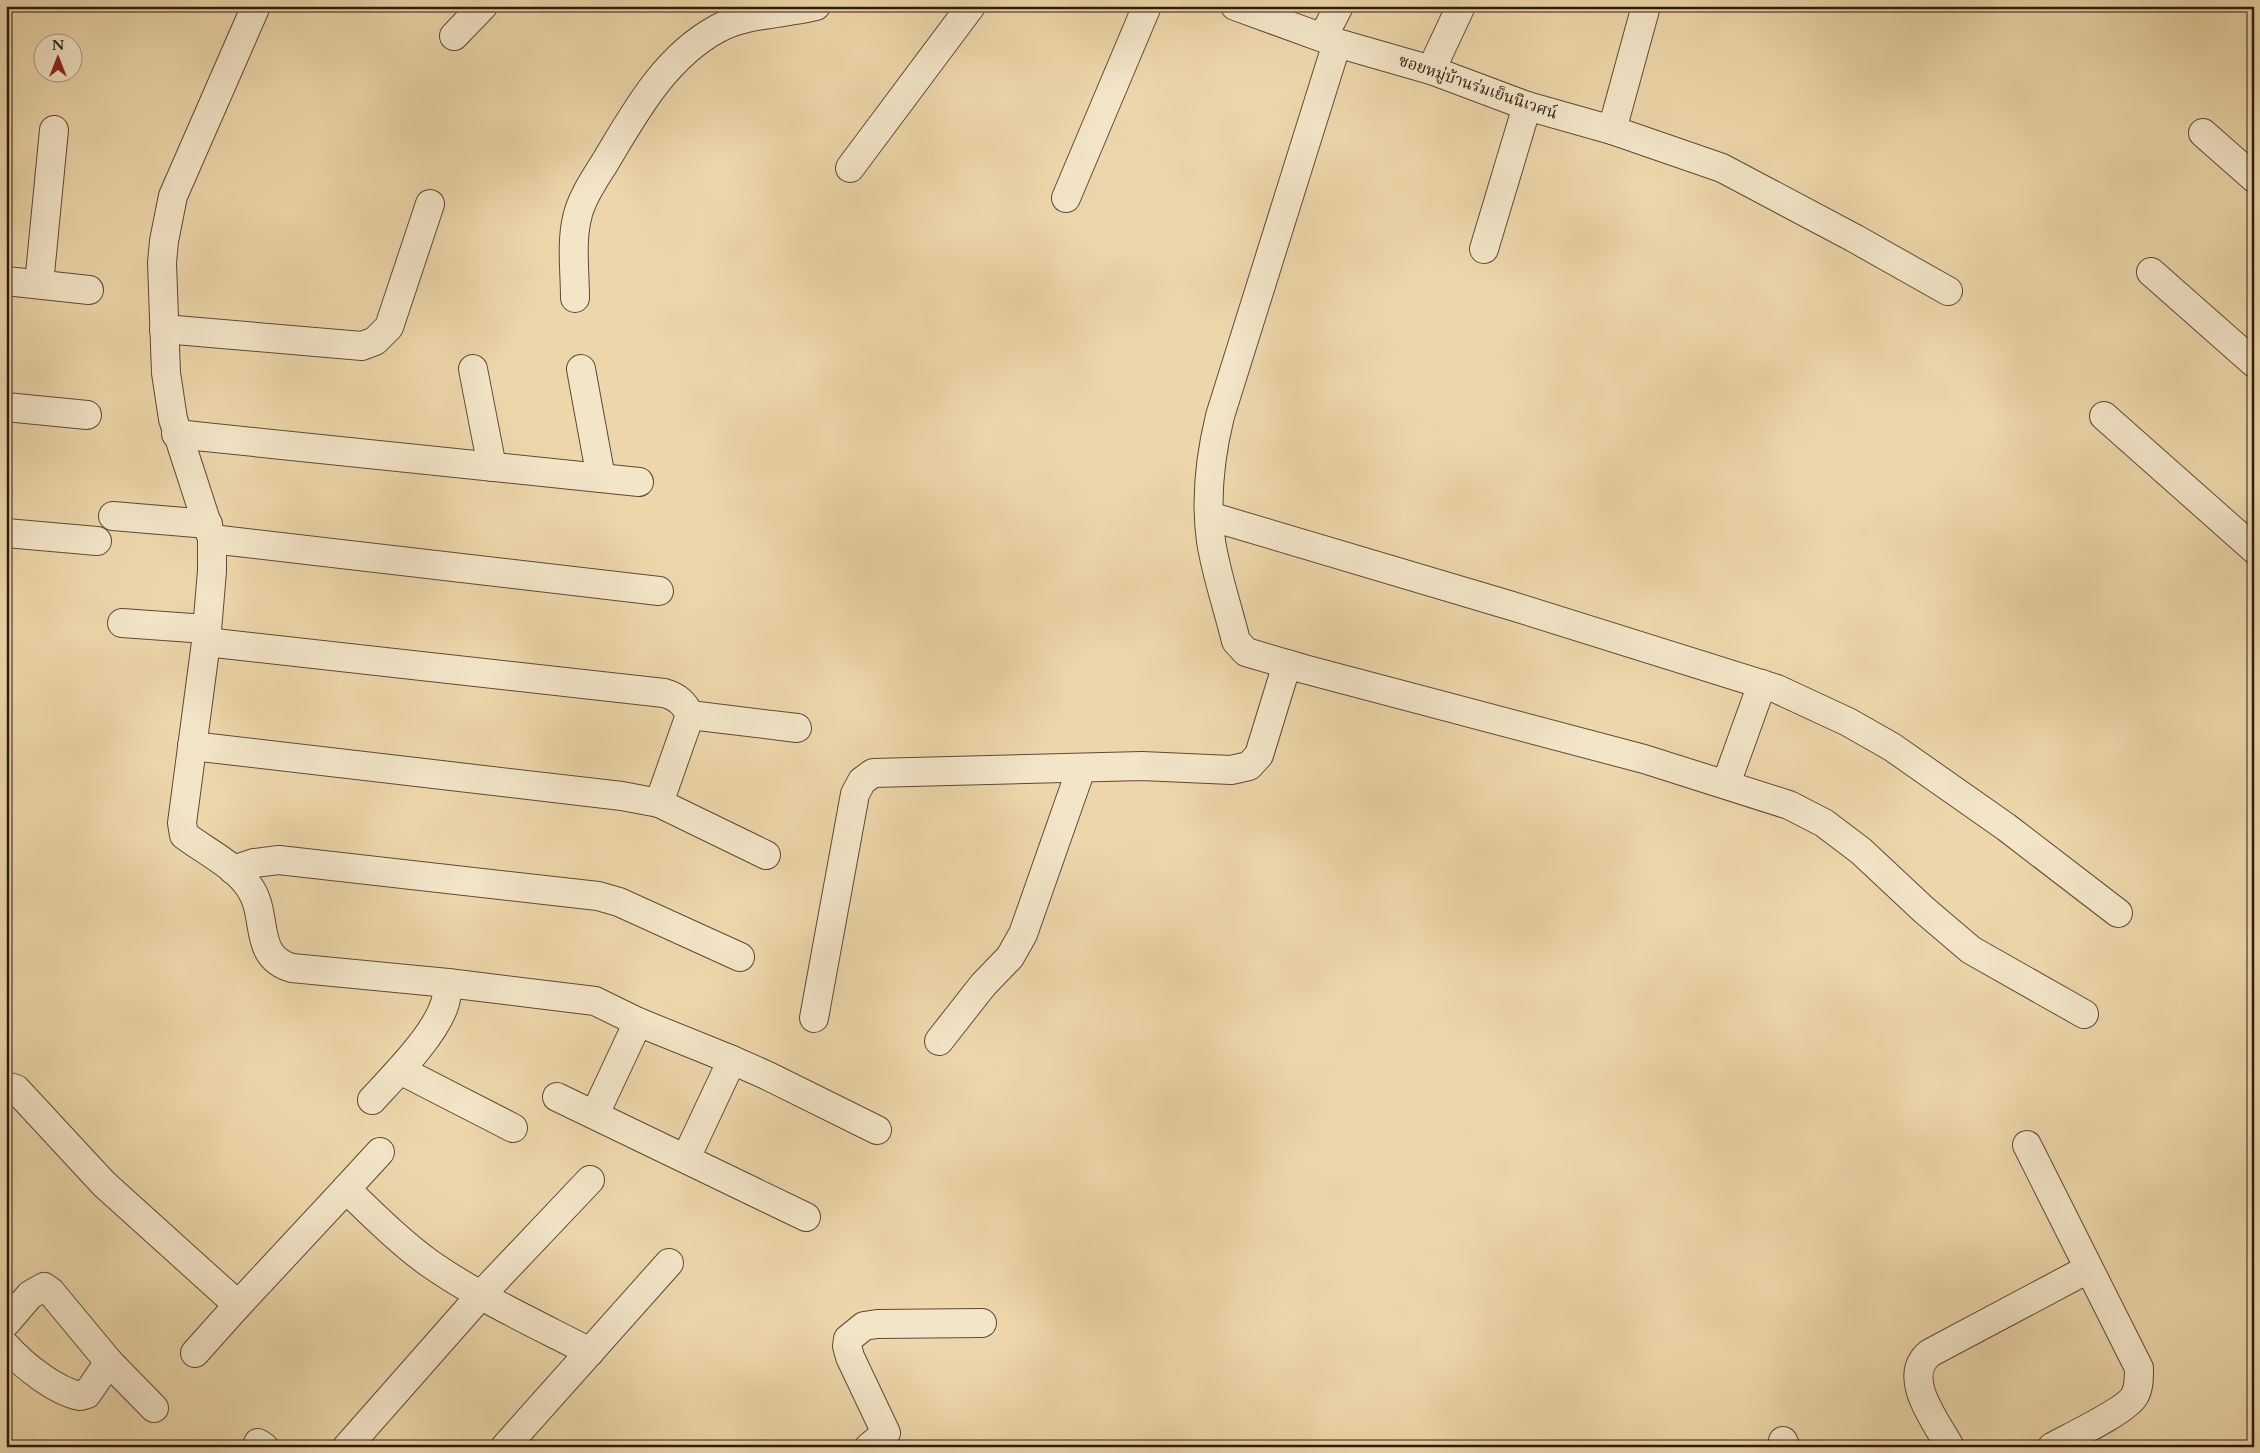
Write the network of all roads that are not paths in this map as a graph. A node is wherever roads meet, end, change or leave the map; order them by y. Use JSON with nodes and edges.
{"nodes":[{"id":1,"x":256,"y":6,"type":"edge"},
{"id":2,"x":483,"y":6,"type":"edge"},
{"id":3,"x":816,"y":6,"type":"edge"},
{"id":4,"x":970,"y":6,"type":"edge"},
{"id":5,"x":1147,"y":6,"type":"edge"},
{"id":6,"x":1235,"y":6,"type":"edge"},
{"id":7,"x":1339,"y":6,"type":"edge"},
{"id":8,"x":1461,"y":6,"type":"edge"},
{"id":9,"x":1646,"y":6,"type":"edge"},
{"id":10,"x":1283,"y":14,"type":"edge"},
{"id":11,"x":454,"y":36,"type":"dead end"},
{"id":12,"x":1330,"y":40,"type":"junction"},
{"id":13,"x":1431,"y":70,"type":"junction"},
{"id":14,"x":1527,"y":106,"type":"junction"},
{"id":15,"x":54,"y":130,"type":"dead end"},
{"id":16,"x":1612,"y":130,"type":"junction"},
{"id":17,"x":2203,"y":133,"type":"dead end"},
{"id":18,"x":850,"y":168,"type":"dead end"},
{"id":19,"x":2254,"y":178,"type":"edge"},
{"id":20,"x":1066,"y":198,"type":"dead end"},
{"id":21,"x":430,"y":204,"type":"dead end"},
{"id":22,"x":1484,"y":249,"type":"dead end"},
{"id":23,"x":2151,"y":272,"type":"dead end"},
{"id":24,"x":6,"y":281,"type":"edge"},
{"id":25,"x":39,"y":284,"type":"junction"},
{"id":26,"x":89,"y":290,"type":"dead end"},
{"id":27,"x":1948,"y":291,"type":"dead end"},
{"id":28,"x":575,"y":298,"type":"dead end"},
{"id":29,"x":164,"y":329,"type":"junction"},
{"id":30,"x":2254,"y":363,"type":"edge"},
{"id":31,"x":473,"y":370,"type":"dead end"},
{"id":32,"x":581,"y":370,"type":"dead end"},
{"id":33,"x":6,"y":407,"type":"edge"},
{"id":34,"x":87,"y":415,"type":"dead end"},
{"id":35,"x":2104,"y":416,"type":"dead end"},
{"id":36,"x":176,"y":434,"type":"junction"},
{"id":37,"x":492,"y":467,"type":"junction"},
{"id":38,"x":600,"y":478,"type":"junction"},
{"id":39,"x":639,"y":482,"type":"dead end"},
{"id":40,"x":112,"y":516,"type":"dead end"},
{"id":41,"x":1209,"y":516,"type":"junction"},
{"id":42,"x":210,"y":532,"type":"junction"},
{"id":43,"x":6,"y":533,"type":"edge"},
{"id":44,"x":97,"y":542,"type":"dead end"},
{"id":45,"x":2254,"y":550,"type":"edge"},
{"id":46,"x":659,"y":592,"type":"dead end"},
{"id":47,"x":122,"y":623,"type":"dead end"},
{"id":48,"x":206,"y":636,"type":"junction"},
{"id":49,"x":1287,"y":664,"type":"junction"},
{"id":50,"x":1762,"y":684,"type":"junction"},
{"id":51,"x":690,"y":715,"type":"junction"},
{"id":52,"x":796,"y":728,"type":"dead end"},
{"id":53,"x":192,"y":746,"type":"junction"},
{"id":54,"x":1081,"y":769,"type":"junction"},
{"id":55,"x":1726,"y":784,"type":"junction"},
{"id":56,"x":659,"y":804,"type":"junction"},
{"id":57,"x":766,"y":855,"type":"dead end"},
{"id":58,"x":233,"y":870,"type":"junction"},
{"id":59,"x":2118,"y":913,"type":"dead end"},
{"id":60,"x":740,"y":957,"type":"dead end"},
{"id":61,"x":448,"y":983,"type":"junction"},
{"id":62,"x":2084,"y":1014,"type":"dead end"},
{"id":63,"x":814,"y":1018,"type":"dead end"},
{"id":64,"x":638,"y":1022,"type":"junction"},
{"id":65,"x":939,"y":1041,"type":"dead end"},
{"id":66,"x":732,"y":1060,"type":"junction"},
{"id":67,"x":400,"y":1070,"type":"junction"},
{"id":68,"x":6,"y":1086,"type":"edge"},
{"id":69,"x":557,"y":1097,"type":"dead end"},
{"id":70,"x":372,"y":1100,"type":"dead end"},
{"id":71,"x":595,"y":1114,"type":"junction"},
{"id":72,"x":513,"y":1128,"type":"dead end"},
{"id":73,"x":877,"y":1130,"type":"dead end"},
{"id":74,"x":2028,"y":1145,"type":"dead end"},
{"id":75,"x":380,"y":1152,"type":"dead end"},
{"id":76,"x":686,"y":1158,"type":"junction"},
{"id":77,"x":590,"y":1180,"type":"dead end"},
{"id":78,"x":346,"y":1189,"type":"junction"},
{"id":79,"x":806,"y":1217,"type":"dead end"},
{"id":80,"x":669,"y":1263,"type":"dead end"},
{"id":81,"x":2088,"y":1269,"type":"junction"},
{"id":82,"x":480,"y":1295,"type":"junction"},
{"id":83,"x":238,"y":1304,"type":"junction"},
{"id":84,"x":982,"y":1323,"type":"dead end"},
{"id":85,"x":6,"y":1324,"type":"edge"},
{"id":86,"x":6,"y":1346,"type":"edge"},
{"id":87,"x":590,"y":1352,"type":"junction"},
{"id":88,"x":195,"y":1354,"type":"dead end"},
{"id":89,"x":109,"y":1362,"type":"junction"},
{"id":90,"x":154,"y":1408,"type":"dead end"},
{"id":91,"x":883,"y":1442,"type":"edge"},
{"id":92,"x":347,"y":1447,"type":"edge"},
{"id":93,"x":505,"y":1447,"type":"edge"},
{"id":94,"x":1950,"y":1447,"type":"edge"},
{"id":95,"x":2052,"y":1447,"type":"edge"}],
"edges":[{"from":1,"to":29,"type":"street"},
{"from":2,"to":11,"type":"street"},
{"from":3,"to":28,"type":"street"},
{"from":4,"to":18,"type":"street"},
{"from":5,"to":20,"type":"street"},
{"from":6,"to":10,"type":"street","name":"ซอยหมู่บ้านร่มเย็นนิเวศน์"},
{"from":7,"to":12,"type":"street"},
{"from":8,"to":13,"type":"street"},
{"from":9,"to":16,"type":"street"},
{"from":10,"to":12,"type":"street","name":"ซอยหมู่บ้านร่มเย็นนิเวศน์"},
{"from":12,"to":13,"type":"street","name":"ซอยหมู่บ้านร่มเย็นนิเวศน์"},
{"from":12,"to":41,"type":"street"},
{"from":13,"to":14,"type":"street","name":"ซอยหมู่บ้านร่มเย็นนิเวศน์"},
{"from":14,"to":16,"type":"street","name":"ซอยหมู่บ้านร่มเย็นนิเวศน์"},
{"from":14,"to":22,"type":"street"},
{"from":15,"to":25,"type":"street"},
{"from":16,"to":27,"type":"street","name":"ซอยหมู่บ้านร่มเย็นนิเวศน์"},
{"from":17,"to":19,"type":"street"},
{"from":21,"to":29,"type":"street"},
{"from":23,"to":30,"type":"street"},
{"from":24,"to":25,"type":"street"},
{"from":25,"to":26,"type":"street"},
{"from":29,"to":36,"type":"street"},
{"from":31,"to":37,"type":"street"},
{"from":32,"to":38,"type":"street"},
{"from":33,"to":34,"type":"street"},
{"from":35,"to":45,"type":"street"},
{"from":36,"to":37,"type":"street"},
{"from":36,"to":42,"type":"street"},
{"from":37,"to":38,"type":"street"},
{"from":38,"to":39,"type":"street"},
{"from":40,"to":42,"type":"street"},
{"from":41,"to":49,"type":"street"},
{"from":41,"to":50,"type":"street"},
{"from":42,"to":46,"type":"street"},
{"from":42,"to":48,"type":"street"},
{"from":43,"to":44,"type":"street"},
{"from":47,"to":48,"type":"street"},
{"from":48,"to":51,"type":"street"},
{"from":48,"to":53,"type":"street"},
{"from":49,"to":54,"type":"street"},
{"from":49,"to":55,"type":"street"},
{"from":50,"to":55,"type":"street"},
{"from":50,"to":59,"type":"street"},
{"from":51,"to":52,"type":"street"},
{"from":51,"to":56,"type":"street"},
{"from":53,"to":56,"type":"street"},
{"from":53,"to":58,"type":"street"},
{"from":54,"to":63,"type":"street"},
{"from":54,"to":65,"type":"street"},
{"from":55,"to":62,"type":"street"},
{"from":56,"to":57,"type":"street"},
{"from":58,"to":60,"type":"street"},
{"from":58,"to":61,"type":"street"},
{"from":61,"to":64,"type":"street"},
{"from":61,"to":67,"type":"street"},
{"from":64,"to":66,"type":"street"},
{"from":64,"to":71,"type":"street"},
{"from":66,"to":73,"type":"street"},
{"from":66,"to":76,"type":"street"},
{"from":67,"to":70,"type":"street"},
{"from":67,"to":72,"type":"street"},
{"from":68,"to":83,"type":"street"},
{"from":69,"to":71,"type":"street"},
{"from":71,"to":76,"type":"street"},
{"from":74,"to":81,"type":"street"},
{"from":75,"to":78,"type":"street"},
{"from":76,"to":79,"type":"street"},
{"from":77,"to":82,"type":"street"},
{"from":78,"to":82,"type":"street"},
{"from":78,"to":83,"type":"street"},
{"from":80,"to":87,"type":"street"},
{"from":81,"to":94,"type":"street"},
{"from":81,"to":95,"type":"street"},
{"from":82,"to":87,"type":"street"},
{"from":82,"to":92,"type":"street"},
{"from":83,"to":88,"type":"street"},
{"from":84,"to":91,"type":"street"},
{"from":85,"to":89,"type":"street"},
{"from":86,"to":89,"type":"street"},
{"from":87,"to":93,"type":"street"},
{"from":89,"to":90,"type":"street"}]}
